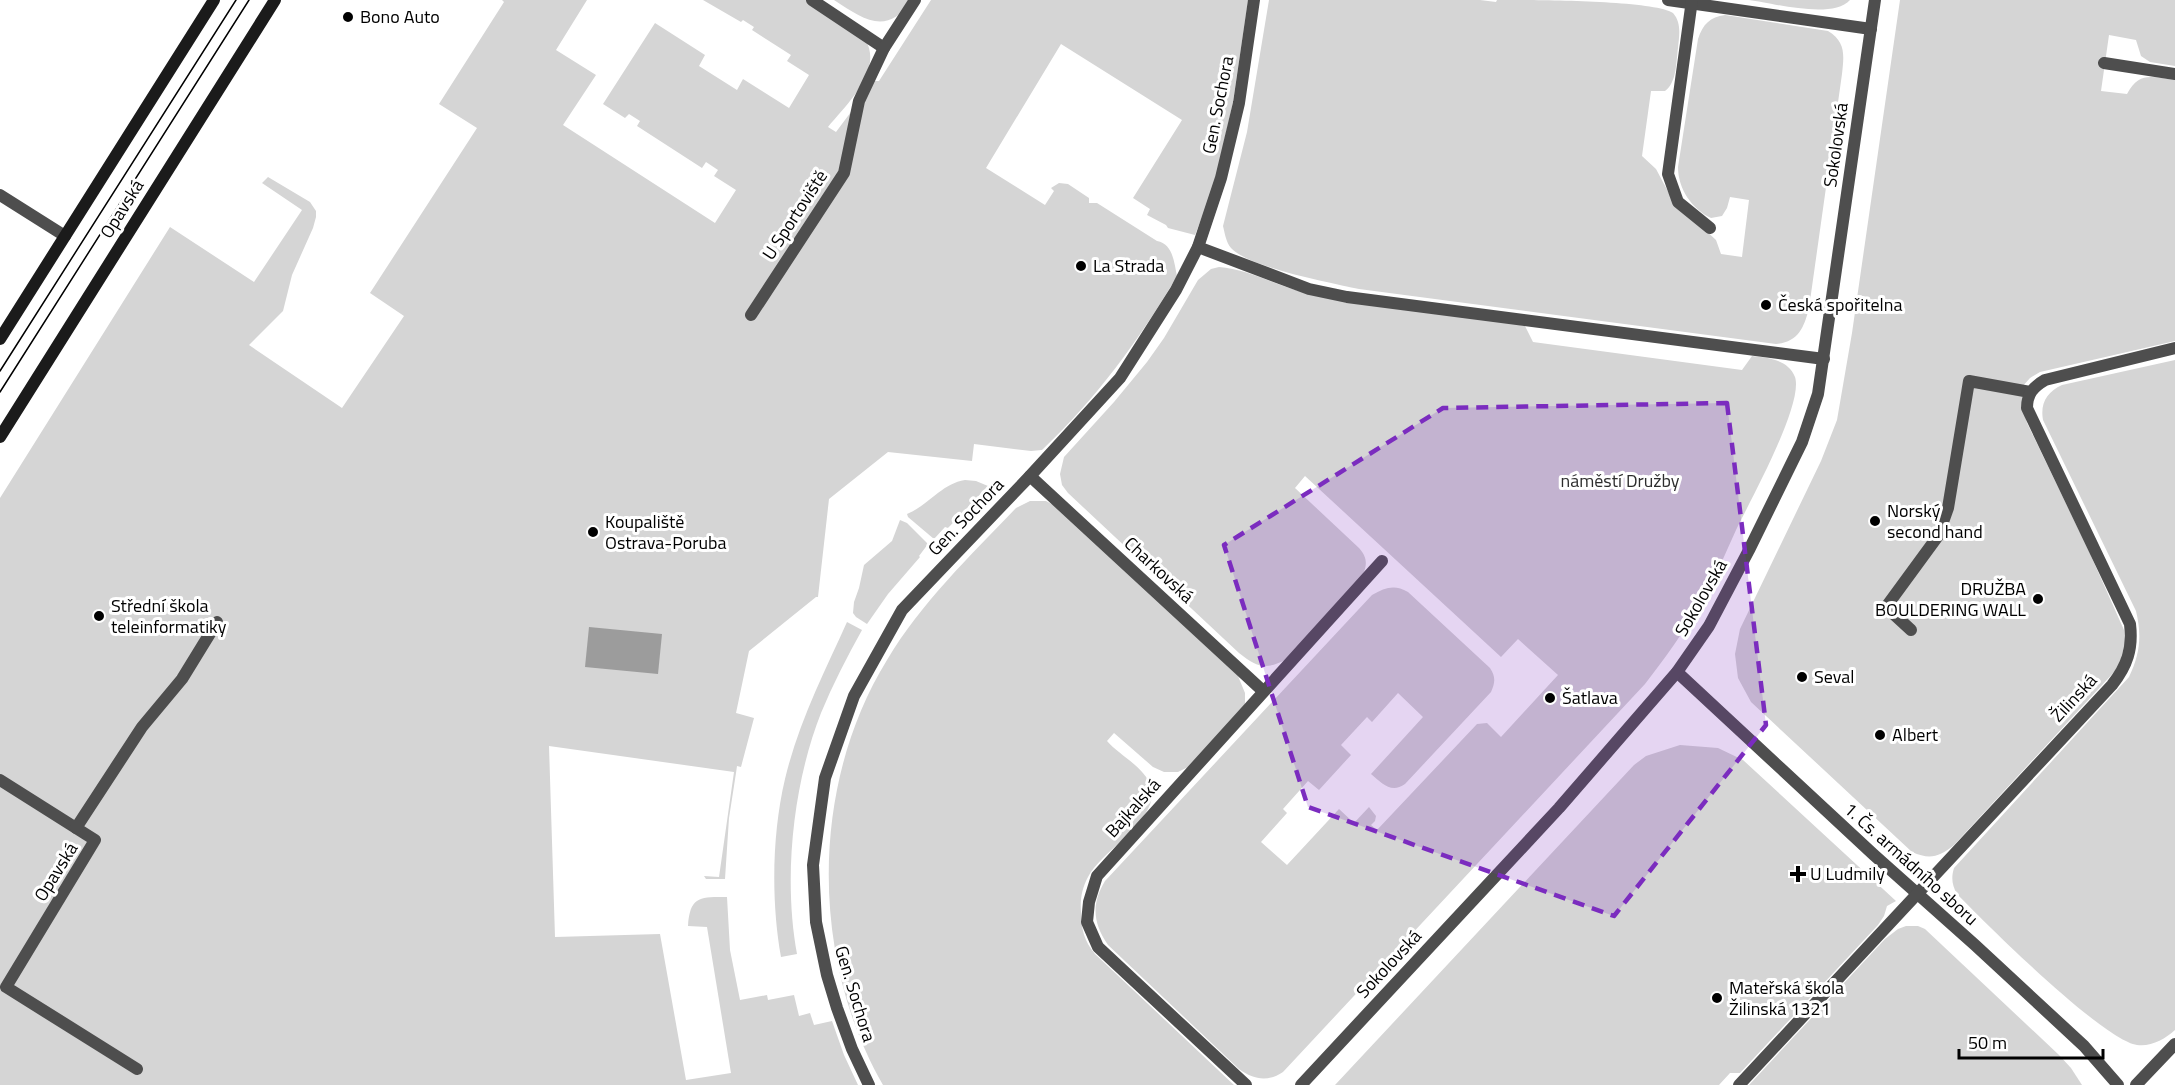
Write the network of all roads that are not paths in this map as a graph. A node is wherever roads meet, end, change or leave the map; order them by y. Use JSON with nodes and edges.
{"nodes":[{"id":1,"x":214,"y":0,"type":"edge"},
{"id":2,"x":275,"y":0,"type":"edge"},
{"id":3,"x":812,"y":0,"type":"edge"},
{"id":4,"x":915,"y":0,"type":"edge"},
{"id":5,"x":1254,"y":0,"type":"edge"},
{"id":6,"x":1668,"y":0,"type":"edge"},
{"id":7,"x":1875,"y":0,"type":"edge"},
{"id":8,"x":1692,"y":2,"type":"edge"},
{"id":9,"x":1871,"y":29,"type":"junction"},
{"id":10,"x":884,"y":48,"type":"junction"},
{"id":11,"x":2104,"y":63,"type":"dead end"},
{"id":12,"x":2175,"y":74,"type":"edge"},
{"id":13,"x":0,"y":195,"type":"edge"},
{"id":14,"x":1710,"y":228,"type":"dead end"},
{"id":15,"x":65,"y":236,"type":"junction"},
{"id":16,"x":1198,"y":247,"type":"junction"},
{"id":17,"x":752,"y":315,"type":"dead end"},
{"id":18,"x":0,"y":339,"type":"edge"},
{"id":19,"x":2175,"y":348,"type":"edge"},
{"id":20,"x":1824,"y":359,"type":"junction"},
{"id":21,"x":2030,"y":392,"type":"junction"},
{"id":22,"x":0,"y":437,"type":"edge"},
{"id":23,"x":1030,"y":476,"type":"junction"},
{"id":24,"x":1382,"y":561,"type":"dead end"},
{"id":25,"x":217,"y":622,"type":"dead end"},
{"id":26,"x":1911,"y":630,"type":"dead end"},
{"id":27,"x":1677,"y":672,"type":"junction"},
{"id":28,"x":1263,"y":691,"type":"junction"},
{"id":29,"x":0,"y":780,"type":"edge"},
{"id":30,"x":76,"y":828,"type":"junction"},
{"id":31,"x":1917,"y":894,"type":"junction"},
{"id":32,"x":2175,"y":1044,"type":"edge"},
{"id":33,"x":137,"y":1069,"type":"dead end"},
{"id":34,"x":870,"y":1085,"type":"edge"},
{"id":35,"x":1245,"y":1085,"type":"edge"},
{"id":36,"x":1301,"y":1085,"type":"edge"},
{"id":37,"x":1739,"y":1085,"type":"edge"},
{"id":38,"x":2118,"y":1085,"type":"edge"},
{"id":39,"x":2136,"y":1085,"type":"edge"}],
"edges":[{"from":1,"to":15,"type":"main road","name":"Opavská"},
{"from":2,"to":22,"type":"main road","name":"Opavská"},
{"from":3,"to":10,"type":"street"},
{"from":4,"to":10,"type":"street","name":"U Sportoviště"},
{"from":5,"to":16,"type":"street","name":"Gen. Sochora"},
{"from":6,"to":8,"type":"street"},
{"from":7,"to":9,"type":"street","name":"Sokolovská"},
{"from":8,"to":9,"type":"street"},
{"from":8,"to":14,"type":"street"},
{"from":9,"to":20,"type":"street","name":"Sokolovská"},
{"from":10,"to":17,"type":"street","name":"U Sportoviště"},
{"from":11,"to":12,"type":"street"},
{"from":13,"to":15,"type":"street"},
{"from":15,"to":18,"type":"main road","name":"Opavská"},
{"from":16,"to":20,"type":"street"},
{"from":16,"to":23,"type":"street","name":"Gen. Sochora"},
{"from":19,"to":21,"type":"street"},
{"from":20,"to":27,"type":"street","name":"Sokolovská"},
{"from":21,"to":26,"type":"street"},
{"from":21,"to":31,"type":"street","name":"Žilinská"},
{"from":23,"to":28,"type":"street","name":"Charkovská"},
{"from":23,"to":34,"type":"street","name":"Gen. Sochora"},
{"from":24,"to":28,"type":"street","name":"Bajkalská"},
{"from":25,"to":30,"type":"street"},
{"from":27,"to":31,"type":"street","name":"1. Čs. armádního sboru"},
{"from":27,"to":36,"type":"street","name":"Sokolovská"},
{"from":28,"to":35,"type":"street","name":"Bajkalská"},
{"from":29,"to":30,"type":"street","name":"Opavská"},
{"from":30,"to":33,"type":"street","name":"Opavská"},
{"from":31,"to":37,"type":"street","name":"Žilinská"},
{"from":31,"to":38,"type":"street","name":"1. Čs. armádního sboru"},
{"from":32,"to":39,"type":"street"}]}
